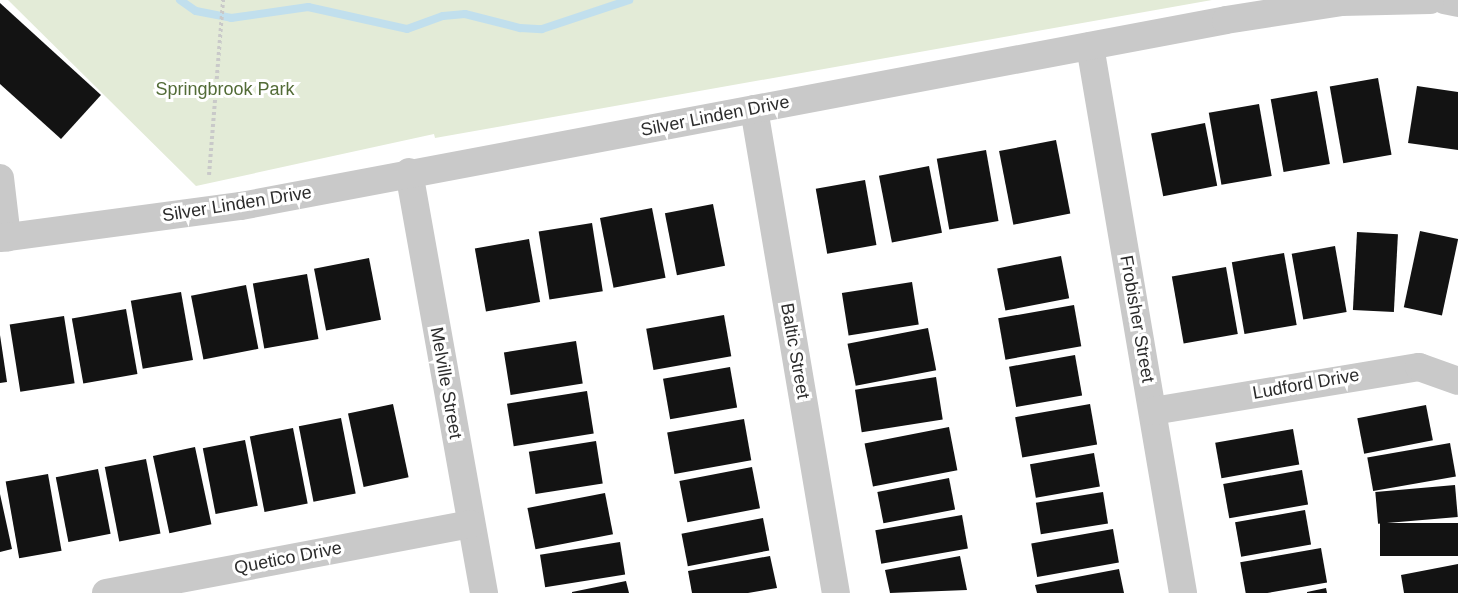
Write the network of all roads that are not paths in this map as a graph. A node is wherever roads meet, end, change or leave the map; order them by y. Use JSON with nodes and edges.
{"nodes":[{"id":1,"x":1430,"y":0,"type":"edge"},
{"id":2,"x":1444,"y":0,"type":"edge"},
{"id":3,"x":1458,"y":3,"type":"edge"},
{"id":4,"x":1090,"y":46,"type":"junction"},
{"id":5,"x":754,"y":109,"type":"junction"},
{"id":6,"x":409,"y":172,"type":"junction"},
{"id":7,"x":0,"y":178,"type":"edge"},
{"id":8,"x":3,"y":238,"type":"edge"},
{"id":9,"x":1458,"y":381,"type":"edge"},
{"id":10,"x":1153,"y":411,"type":"junction"},
{"id":11,"x":471,"y":524,"type":"junction"},
{"id":12,"x":106,"y":593,"type":"edge"},
{"id":13,"x":484,"y":593,"type":"edge"},
{"id":14,"x":836,"y":593,"type":"edge"},
{"id":15,"x":1183,"y":593,"type":"edge"}],
"edges":[{"from":1,"to":4,"type":"street","name":"Silver Linden Drive"},
{"from":2,"to":3,"type":"street"},
{"from":4,"to":5,"type":"street","name":"Silver Linden Drive"},
{"from":4,"to":10,"type":"street","name":"Frobisher Street"},
{"from":5,"to":6,"type":"street","name":"Silver Linden Drive"},
{"from":5,"to":14,"type":"street","name":"Baltic Street"},
{"from":6,"to":8,"type":"street","name":"Silver Linden Drive"},
{"from":6,"to":11,"type":"street","name":"Melville Street"},
{"from":7,"to":8,"type":"street"},
{"from":9,"to":10,"type":"street","name":"Ludford Drive"},
{"from":10,"to":15,"type":"street","name":"Frobisher Street"},
{"from":11,"to":12,"type":"street","name":"Quetico Drive"},
{"from":11,"to":13,"type":"street","name":"Melville Street"}]}
